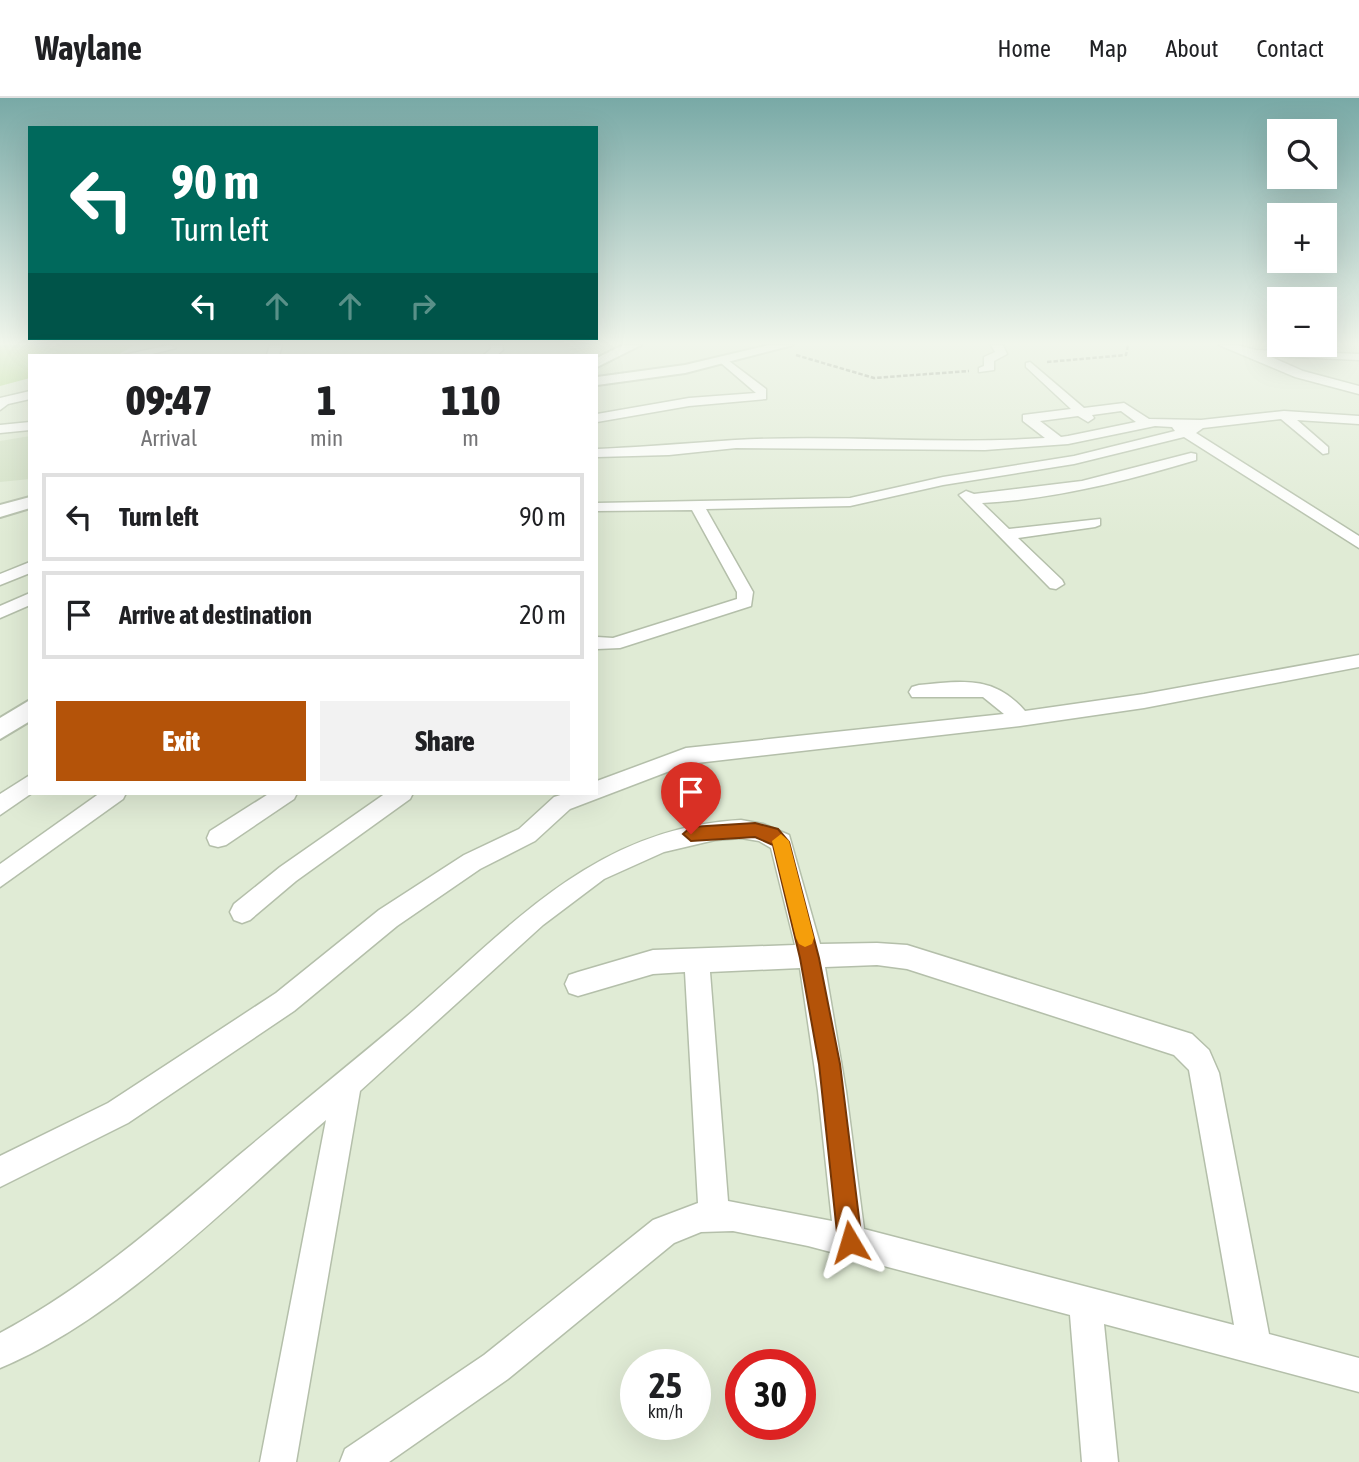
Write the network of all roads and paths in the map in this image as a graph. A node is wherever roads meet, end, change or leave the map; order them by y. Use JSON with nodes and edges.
{"nodes":[{"id":1,"x":651,"y":409,"type":"edge"},
{"id":2,"x":1078,"y":409,"type":"edge"},
{"id":3,"x":1111,"y":409,"type":"edge"},
{"id":4,"x":1128,"y":409,"type":"edge"},
{"id":5,"x":1082,"y":412,"type":"junction"},
{"id":6,"x":1284,"y":415,"type":"junction"},
{"id":7,"x":598,"y":418,"type":"edge"},
{"id":8,"x":1359,"y":420,"type":"edge"},
{"id":9,"x":1169,"y":421,"type":"junction"},
{"id":10,"x":1145,"y":423,"type":"junction"},
{"id":11,"x":1202,"y":424,"type":"junction"},
{"id":12,"x":28,"y":426,"type":"edge"},
{"id":13,"x":0,"y":429,"type":"edge"},
{"id":14,"x":1107,"y":432,"type":"junction"},
{"id":15,"x":1188,"y":432,"type":"junction"},
{"id":16,"x":1057,"y":440,"type":"junction"},
{"id":17,"x":985,"y":446,"type":"junction"},
{"id":18,"x":1322,"y":450,"type":"dead end"},
{"id":19,"x":598,"y":453,"type":"edge"},
{"id":20,"x":1191,"y":457,"type":"dead end"},
{"id":21,"x":1008,"y":469,"type":"junction"},
{"id":22,"x":949,"y":480,"type":"junction"},
{"id":23,"x":970,"y":499,"type":"junction"},
{"id":24,"x":28,"y":503,"type":"edge"},
{"id":25,"x":696,"y":504,"type":"junction"},
{"id":26,"x":598,"y":507,"type":"edge"},
{"id":27,"x":0,"y":511,"type":"edge"},
{"id":28,"x":1096,"y":522,"type":"dead end"},
{"id":29,"x":1008,"y":534,"type":"junction"},
{"id":30,"x":1359,"y":543,"type":"edge"},
{"id":31,"x":28,"y":568,"type":"edge"},
{"id":32,"x":0,"y":580,"type":"edge"},
{"id":33,"x":1056,"y":584,"type":"dead end"},
{"id":34,"x":28,"y":599,"type":"edge"},
{"id":35,"x":4,"y":611,"type":"edge"},
{"id":36,"x":28,"y":618,"type":"edge"},
{"id":37,"x":598,"y":643,"type":"edge"},
{"id":38,"x":1359,"y":661,"type":"edge"},
{"id":39,"x":919,"y":692,"type":"dead end"},
{"id":40,"x":28,"y":710,"type":"edge"},
{"id":41,"x":1020,"y":719,"type":"junction"},
{"id":42,"x":0,"y":730,"type":"edge"},
{"id":43,"x":28,"y":785,"type":"edge"},
{"id":44,"x":598,"y":790,"type":"edge"},
{"id":45,"x":112,"y":795,"type":"edge"},
{"id":46,"x":283,"y":795,"type":"edge"},
{"id":47,"x":399,"y":795,"type":"edge"},
{"id":48,"x":578,"y":795,"type":"edge"},
{"id":49,"x":558,"y":798,"type":"edge"},
{"id":50,"x":0,"y":806,"type":"edge"},
{"id":51,"x":218,"y":838,"type":"dead end"},
{"id":52,"x":0,"y":877,"type":"edge"},
{"id":53,"x":242,"y":912,"type":"dead end"},
{"id":54,"x":810,"y":958,"type":"junction"},
{"id":55,"x":697,"y":960,"type":"junction"},
{"id":56,"x":578,"y":984,"type":"dead end"},
{"id":57,"x":347,"y":1085,"type":"junction"},
{"id":58,"x":0,"y":1172,"type":"edge"},
{"id":59,"x":714,"y":1217,"type":"junction"},
{"id":60,"x":850,"y":1242,"type":"junction"},
{"id":61,"x":1086,"y":1304,"type":"junction"},
{"id":62,"x":1255,"y":1348,"type":"junction"},
{"id":63,"x":0,"y":1351,"type":"edge"},
{"id":64,"x":1359,"y":1375,"type":"edge"},
{"id":65,"x":278,"y":1462,"type":"edge"},
{"id":66,"x":358,"y":1462,"type":"edge"},
{"id":67,"x":1100,"y":1462,"type":"edge"}],
"edges":[{"from":1,"to":7,"type":"street"},
{"from":2,"to":5,"type":"street"},
{"from":3,"to":5,"type":"street"},
{"from":4,"to":10,"type":"street"},
{"from":5,"to":14,"type":"street"},
{"from":5,"to":16,"type":"street"},
{"from":6,"to":8,"type":"street"},
{"from":6,"to":11,"type":"street"},
{"from":6,"to":18,"type":"street"},
{"from":9,"to":10,"type":"street"},
{"from":9,"to":11,"type":"street"},
{"from":9,"to":15,"type":"street"},
{"from":10,"to":14,"type":"street"},
{"from":11,"to":15,"type":"street"},
{"from":12,"to":13,"type":"street"},
{"from":14,"to":16,"type":"street"},
{"from":15,"to":21,"type":"street"},
{"from":15,"to":30,"type":"street"},
{"from":16,"to":17,"type":"street"},
{"from":17,"to":19,"type":"street"},
{"from":17,"to":21,"type":"street"},
{"from":20,"to":23,"type":"street"},
{"from":21,"to":22,"type":"street"},
{"from":22,"to":23,"type":"street"},
{"from":22,"to":25,"type":"street"},
{"from":23,"to":29,"type":"street"},
{"from":24,"to":27,"type":"street"},
{"from":25,"to":26,"type":"street"},
{"from":25,"to":37,"type":"street"},
{"from":28,"to":29,"type":"street"},
{"from":29,"to":33,"type":"street"},
{"from":31,"to":32,"type":"street"},
{"from":34,"to":35,"type":"street"},
{"from":35,"to":36,"type":"street"},
{"from":38,"to":41,"type":"street"},
{"from":39,"to":41,"type":"street"},
{"from":40,"to":42,"type":"street"},
{"from":41,"to":44,"type":"street"},
{"from":43,"to":50,"type":"street"},
{"from":45,"to":52,"type":"street"},
{"from":46,"to":51,"type":"street"},
{"from":47,"to":53,"type":"street"},
{"from":48,"to":49,"type":"street"},
{"from":49,"to":58,"type":"street"},
{"from":54,"to":55,"type":"street"},
{"from":54,"to":57,"type":"street"},
{"from":54,"to":60,"type":"street"},
{"from":54,"to":62,"type":"street"},
{"from":55,"to":56,"type":"street"},
{"from":55,"to":59,"type":"street"},
{"from":57,"to":63,"type":"street"},
{"from":57,"to":65,"type":"street"},
{"from":59,"to":60,"type":"street"},
{"from":59,"to":66,"type":"street"},
{"from":60,"to":61,"type":"street"},
{"from":61,"to":62,"type":"street"},
{"from":61,"to":67,"type":"street"},
{"from":62,"to":64,"type":"street"}]}
